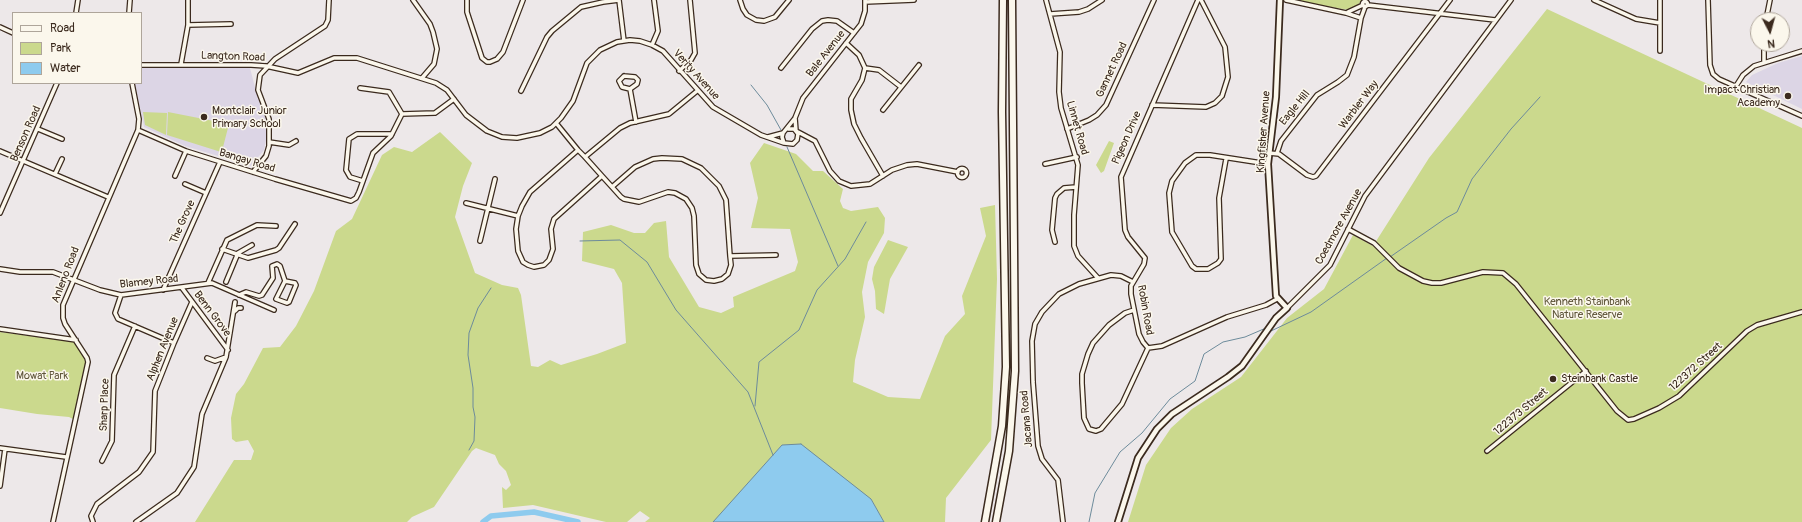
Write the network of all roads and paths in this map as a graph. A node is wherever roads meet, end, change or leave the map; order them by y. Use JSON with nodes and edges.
{"nodes":[{"id":1,"x":78,"y":0,"type":"edge"},
{"id":2,"x":130,"y":0,"type":"edge"},
{"id":3,"x":188,"y":0,"type":"edge"},
{"id":4,"x":329,"y":0,"type":"edge"},
{"id":5,"x":412,"y":0,"type":"edge"},
{"id":6,"x":467,"y":0,"type":"edge"},
{"id":7,"x":523,"y":0,"type":"edge"},
{"id":8,"x":619,"y":0,"type":"edge"},
{"id":9,"x":654,"y":0,"type":"edge"},
{"id":10,"x":690,"y":0,"type":"edge"},
{"id":11,"x":740,"y":0,"type":"edge"},
{"id":12,"x":789,"y":0,"type":"edge"},
{"id":13,"x":914,"y":0,"type":"edge"},
{"id":14,"x":1003,"y":0,"type":"edge"},
{"id":15,"x":1012,"y":0,"type":"edge"},
{"id":16,"x":1046,"y":0,"type":"edge"},
{"id":17,"x":1102,"y":0,"type":"edge"},
{"id":18,"x":1154,"y":0,"type":"edge"},
{"id":19,"x":1200,"y":0,"type":"edge"},
{"id":20,"x":1280,"y":0,"type":"edge"},
{"id":21,"x":1286,"y":0,"type":"edge"},
{"id":22,"x":1450,"y":0,"type":"edge"},
{"id":23,"x":1511,"y":0,"type":"edge"},
{"id":24,"x":1594,"y":0,"type":"edge"},
{"id":25,"x":1660,"y":0,"type":"edge"},
{"id":26,"x":1708,"y":0,"type":"edge"},
{"id":27,"x":1770,"y":0,"type":"edge"},
{"id":28,"x":865,"y":1,"type":"edge"},
{"id":29,"x":888,"y":1,"type":"edge"},
{"id":30,"x":1366,"y":4,"type":"edge"},
{"id":31,"x":76,"y":12,"type":"edge"},
{"id":32,"x":129,"y":12,"type":"edge"},
{"id":33,"x":1768,"y":12,"type":"edge"},
{"id":34,"x":1346,"y":13,"type":"junction"},
{"id":35,"x":1050,"y":14,"type":"junction"},
{"id":36,"x":1439,"y":14,"type":"junction"},
{"id":37,"x":1361,"y":18,"type":"junction"},
{"id":38,"x":1495,"y":20,"type":"junction"},
{"id":39,"x":1660,"y":23,"type":"junction"},
{"id":40,"x":188,"y":24,"type":"junction"},
{"id":41,"x":232,"y":24,"type":"dead end"},
{"id":42,"x":0,"y":27,"type":"edge"},
{"id":43,"x":12,"y":33,"type":"edge"},
{"id":44,"x":854,"y":33,"type":"junction"},
{"id":45,"x":624,"y":41,"type":"junction"},
{"id":46,"x":846,"y":43,"type":"junction"},
{"id":47,"x":652,"y":45,"type":"junction"},
{"id":48,"x":1660,"y":51,"type":"dead end"},
{"id":49,"x":1802,"y":51,"type":"edge"},
{"id":50,"x":1764,"y":52,"type":"edge"},
{"id":51,"x":1764,"y":62,"type":"junction"},
{"id":52,"x":181,"y":64,"type":"junction"},
{"id":53,"x":142,"y":65,"type":"edge"},
{"id":54,"x":919,"y":65,"type":"dead end"},
{"id":55,"x":266,"y":66,"type":"junction"},
{"id":56,"x":782,"y":68,"type":"dead end"},
{"id":57,"x":865,"y":68,"type":"junction"},
{"id":58,"x":679,"y":71,"type":"junction"},
{"id":59,"x":422,"y":78,"type":"junction"},
{"id":60,"x":58,"y":84,"type":"edge"},
{"id":61,"x":132,"y":84,"type":"edge"},
{"id":62,"x":1736,"y":86,"type":"junction"},
{"id":63,"x":901,"y":87,"type":"junction"},
{"id":64,"x":360,"y":88,"type":"dead end"},
{"id":65,"x":630,"y":89,"type":"junction"},
{"id":66,"x":521,"y":91,"type":"dead end"},
{"id":67,"x":697,"y":91,"type":"junction"},
{"id":68,"x":454,"y":99,"type":"junction"},
{"id":69,"x":1152,"y":105,"type":"junction"},
{"id":70,"x":883,"y":110,"type":"dead end"},
{"id":71,"x":402,"y":114,"type":"junction"},
{"id":72,"x":1802,"y":116,"type":"edge"},
{"id":73,"x":795,"y":118,"type":"junction"},
{"id":74,"x":636,"y":122,"type":"junction"},
{"id":75,"x":556,"y":123,"type":"junction"},
{"id":76,"x":38,"y":129,"type":"junction"},
{"id":77,"x":788,"y":129,"type":"junction"},
{"id":78,"x":1067,"y":129,"type":"junction"},
{"id":79,"x":138,"y":130,"type":"junction"},
{"id":80,"x":797,"y":131,"type":"junction"},
{"id":81,"x":783,"y":133,"type":"junction"},
{"id":82,"x":392,"y":134,"type":"junction"},
{"id":83,"x":807,"y":136,"type":"junction"},
{"id":84,"x":767,"y":137,"type":"junction"},
{"id":85,"x":798,"y":138,"type":"junction"},
{"id":86,"x":62,"y":139,"type":"dead end"},
{"id":87,"x":296,"y":141,"type":"dead end"},
{"id":88,"x":269,"y":142,"type":"junction"},
{"id":89,"x":784,"y":143,"type":"junction"},
{"id":90,"x":578,"y":150,"type":"junction"},
{"id":91,"x":0,"y":151,"type":"edge"},
{"id":92,"x":186,"y":151,"type":"junction"},
{"id":93,"x":1269,"y":153,"type":"junction"},
{"id":94,"x":1277,"y":153,"type":"junction"},
{"id":95,"x":585,"y":157,"type":"junction"},
{"id":96,"x":1077,"y":157,"type":"junction"},
{"id":97,"x":62,"y":159,"type":"dead end"},
{"id":98,"x":1226,"y":159,"type":"junction"},
{"id":99,"x":24,"y":161,"type":"junction"},
{"id":100,"x":220,"y":162,"type":"junction"},
{"id":101,"x":1045,"y":164,"type":"dead end"},
{"id":102,"x":1268,"y":164,"type":"junction"},
{"id":103,"x":253,"y":172,"type":"junction"},
{"id":104,"x":958,"y":172,"type":"dead end"},
{"id":105,"x":55,"y":174,"type":"junction"},
{"id":106,"x":175,"y":176,"type":"dead end"},
{"id":107,"x":602,"y":176,"type":"junction"},
{"id":108,"x":884,"y":176,"type":"junction"},
{"id":109,"x":495,"y":179,"type":"dead end"},
{"id":110,"x":363,"y":181,"type":"junction"},
{"id":111,"x":185,"y":184,"type":"dead end"},
{"id":112,"x":612,"y":187,"type":"junction"},
{"id":113,"x":1076,"y":187,"type":"junction"},
{"id":114,"x":206,"y":193,"type":"junction"},
{"id":115,"x":108,"y":197,"type":"junction"},
{"id":116,"x":466,"y":203,"type":"dead end"},
{"id":117,"x":489,"y":208,"type":"junction"},
{"id":118,"x":0,"y":213,"type":"edge"},
{"id":119,"x":518,"y":216,"type":"junction"},
{"id":120,"x":294,"y":224,"type":"dead end"},
{"id":121,"x":276,"y":226,"type":"dead end"},
{"id":122,"x":1348,"y":229,"type":"junction"},
{"id":123,"x":480,"y":241,"type":"dead end"},
{"id":124,"x":1055,"y":242,"type":"dead end"},
{"id":125,"x":252,"y":245,"type":"dead end"},
{"id":126,"x":222,"y":249,"type":"junction"},
{"id":127,"x":238,"y":255,"type":"junction"},
{"id":128,"x":776,"y":255,"type":"dead end"},
{"id":129,"x":730,"y":256,"type":"junction"},
{"id":130,"x":0,"y":269,"type":"edge"},
{"id":131,"x":1098,"y":278,"type":"junction"},
{"id":132,"x":73,"y":279,"type":"junction"},
{"id":133,"x":285,"y":281,"type":"junction"},
{"id":134,"x":226,"y":282,"type":"dead end"},
{"id":135,"x":1133,"y":282,"type":"junction"},
{"id":136,"x":208,"y":283,"type":"junction"},
{"id":137,"x":182,"y":288,"type":"junction"},
{"id":138,"x":163,"y":290,"type":"junction"},
{"id":139,"x":121,"y":295,"type":"junction"},
{"id":140,"x":239,"y":295,"type":"junction"},
{"id":141,"x":1277,"y":299,"type":"junction"},
{"id":142,"x":192,"y":302,"type":"junction"},
{"id":143,"x":236,"y":302,"type":"dead end"},
{"id":144,"x":241,"y":308,"type":"dead end"},
{"id":145,"x":1287,"y":308,"type":"junction"},
{"id":146,"x":274,"y":310,"type":"dead end"},
{"id":147,"x":1134,"y":310,"type":"junction"},
{"id":148,"x":235,"y":311,"type":"junction"},
{"id":149,"x":1802,"y":312,"type":"edge"},
{"id":150,"x":134,"y":326,"type":"junction"},
{"id":151,"x":0,"y":329,"type":"edge"},
{"id":152,"x":1033,"y":332,"type":"joint"},
{"id":153,"x":76,"y":340,"type":"junction"},
{"id":154,"x":174,"y":343,"type":"junction"},
{"id":155,"x":1148,"y":348,"type":"junction"},
{"id":156,"x":228,"y":350,"type":"junction"},
{"id":157,"x":226,"y":357,"type":"junction"},
{"id":158,"x":207,"y":358,"type":"dead end"},
{"id":159,"x":1586,"y":371,"type":"junction"},
{"id":160,"x":2,"y":448,"type":"edge"},
{"id":161,"x":1487,"y":452,"type":"dead end"},
{"id":162,"x":66,"y":457,"type":"junction"},
{"id":163,"x":102,"y":462,"type":"dead end"},
{"id":164,"x":0,"y":486,"type":"edge"},
{"id":165,"x":53,"y":522,"type":"edge"},
{"id":166,"x":93,"y":522,"type":"edge"},
{"id":167,"x":136,"y":522,"type":"edge"},
{"id":168,"x":985,"y":522,"type":"edge"},
{"id":169,"x":996,"y":522,"type":"edge"},
{"id":170,"x":1063,"y":522,"type":"edge"},
{"id":171,"x":1118,"y":522,"type":"edge"}],
"edges":[{"from":1,"to":31,"type":"street"},
{"from":2,"to":32,"type":"street"},
{"from":3,"to":40,"type":"street"},
{"from":4,"to":55,"type":"street"},
{"from":5,"to":59,"type":"street"},
{"from":6,"to":7,"type":"street"},
{"from":8,"to":45,"type":"street"},
{"from":8,"to":66,"type":"street"},
{"from":9,"to":47,"type":"street"},
{"from":10,"to":58,"type":"street"},
{"from":11,"to":12,"type":"street"},
{"from":13,"to":29,"type":"street"},
{"from":14,"to":168,"type":"highway"},
{"from":15,"to":169,"type":"highway"},
{"from":16,"to":35,"type":"street","name":"Linnet Road"},
{"from":17,"to":35,"type":"street"},
{"from":18,"to":78,"type":"street","name":"Gannet Road"},
{"from":19,"to":69,"type":"street","name":"Pigeon Drive"},
{"from":19,"to":69,"type":"street"},
{"from":20,"to":93,"type":"street","name":"Kingfisher Avenue"},
{"from":21,"to":34,"type":"street"},
{"from":22,"to":36,"type":"street","name":"Warbler Way"},
{"from":23,"to":38,"type":"street","name":"Coedmore Avenue"},
{"from":24,"to":39,"type":"street"},
{"from":25,"to":39,"type":"street"},
{"from":26,"to":62,"type":"street"},
{"from":27,"to":33,"type":"street"},
{"from":28,"to":29,"type":"street"},
{"from":28,"to":44,"type":"street","name":"Bale Avenue"},
{"from":30,"to":34,"type":"street"},
{"from":30,"to":36,"type":"street"},
{"from":30,"to":37,"type":"street","name":"Eagle Hill"},
{"from":34,"to":37,"type":"street"},
{"from":35,"to":78,"type":"street","name":"Linnet Road"},
{"from":36,"to":38,"type":"street"},
{"from":36,"to":94,"type":"street","name":"Warbler Way"},
{"from":37,"to":94,"type":"street","name":"Eagle Hill"},
{"from":38,"to":122,"type":"street","name":"Coedmore Avenue"},
{"from":39,"to":48,"type":"street"},
{"from":40,"to":41,"type":"street"},
{"from":40,"to":52,"type":"street"},
{"from":42,"to":43,"type":"street"},
{"from":44,"to":46,"type":"street","name":"Bale Avenue"},
{"from":44,"to":56,"type":"street"},
{"from":45,"to":47,"type":"street","name":"Verity Avenue"},
{"from":45,"to":75,"type":"street","name":"Verity Avenue"},
{"from":46,"to":57,"type":"street"},
{"from":46,"to":73,"type":"street","name":"Bale Avenue"},
{"from":47,"to":58,"type":"street","name":"Verity Avenue"},
{"from":49,"to":51,"type":"street"},
{"from":50,"to":51,"type":"street"},
{"from":51,"to":62,"type":"street"},
{"from":52,"to":53,"type":"street","name":"Langton Road"},
{"from":52,"to":55,"type":"street","name":"Langton Road"},
{"from":54,"to":63,"type":"street"},
{"from":55,"to":59,"type":"street","name":"Langton Road"},
{"from":55,"to":88,"type":"street"},
{"from":57,"to":63,"type":"street"},
{"from":57,"to":108,"type":"street"},
{"from":58,"to":67,"type":"street","name":"Verity Avenue"},
{"from":59,"to":68,"type":"street","name":"Langton Road"},
{"from":60,"to":76,"type":"street","name":"Benson Road"},
{"from":61,"to":79,"type":"street","name":"Anleno Road"},
{"from":62,"to":72,"type":"street"},
{"from":63,"to":70,"type":"street"},
{"from":64,"to":71,"type":"street"},
{"from":65,"to":65,"type":"street"},
{"from":65,"to":74,"type":"street"},
{"from":67,"to":74,"type":"street"},
{"from":67,"to":84,"type":"street","name":"Verity Avenue"},
{"from":68,"to":71,"type":"street"},
{"from":68,"to":75,"type":"street","name":"Verity Avenue"},
{"from":69,"to":135,"type":"street","name":"Pigeon Drive"},
{"from":71,"to":82,"type":"street"},
{"from":73,"to":77,"type":"street","name":"Bale Avenue"},
{"from":73,"to":80,"type":"street","name":"Bale Avenue"},
{"from":74,"to":95,"type":"street"},
{"from":75,"to":90,"type":"street"},
{"from":76,"to":86,"type":"street"},
{"from":76,"to":99,"type":"street","name":"Benson Road"},
{"from":77,"to":80,"type":"street"},
{"from":77,"to":81,"type":"street"},
{"from":78,"to":96,"type":"street","name":"Linnet Road"},
{"from":79,"to":92,"type":"street","name":"Bangay Road"},
{"from":79,"to":115,"type":"street","name":"Anleno Road"},
{"from":80,"to":83,"type":"street"},
{"from":80,"to":85,"type":"street"},
{"from":81,"to":84,"type":"street"},
{"from":81,"to":89,"type":"street"},
{"from":82,"to":110,"type":"street"},
{"from":82,"to":110,"type":"street"},
{"from":83,"to":85,"type":"street"},
{"from":83,"to":108,"type":"street"},
{"from":84,"to":89,"type":"street","name":"Verity Avenue"},
{"from":85,"to":89,"type":"street"},
{"from":87,"to":88,"type":"street"},
{"from":88,"to":103,"type":"street"},
{"from":90,"to":95,"type":"street"},
{"from":90,"to":119,"type":"street"},
{"from":91,"to":99,"type":"street"},
{"from":92,"to":100,"type":"street","name":"Bangay Road"},
{"from":92,"to":106,"type":"street"},
{"from":93,"to":94,"type":"street"},
{"from":93,"to":102,"type":"street","name":"Kingfisher Avenue"},
{"from":95,"to":107,"type":"street"},
{"from":96,"to":101,"type":"street"},
{"from":96,"to":113,"type":"street","name":"Linnet Road"},
{"from":97,"to":105,"type":"street"},
{"from":98,"to":98,"type":"street"},
{"from":98,"to":102,"type":"street"},
{"from":99,"to":105,"type":"street"},
{"from":99,"to":118,"type":"street","name":"Benson Road"},
{"from":100,"to":103,"type":"street","name":"Bangay Road"},
{"from":100,"to":114,"type":"street","name":"The Grove"},
{"from":102,"to":141,"type":"street","name":"Kingfisher Avenue"},
{"from":103,"to":110,"type":"street","name":"Bangay Road"},
{"from":104,"to":108,"type":"street"},
{"from":105,"to":115,"type":"street"},
{"from":107,"to":112,"type":"street"},
{"from":107,"to":119,"type":"street"},
{"from":109,"to":117,"type":"street"},
{"from":111,"to":114,"type":"street"},
{"from":112,"to":129,"type":"street"},
{"from":112,"to":129,"type":"street"},
{"from":113,"to":124,"type":"street"},
{"from":113,"to":131,"type":"street","name":"Linnet Road"},
{"from":114,"to":138,"type":"street","name":"The Grove"},
{"from":115,"to":132,"type":"street","name":"Anleno Road"},
{"from":116,"to":117,"type":"street"},
{"from":117,"to":119,"type":"street"},
{"from":117,"to":123,"type":"street"},
{"from":120,"to":127,"type":"street"},
{"from":121,"to":126,"type":"street"},
{"from":122,"to":145,"type":"street","name":"Coedmore Avenue"},
{"from":122,"to":159,"type":"street","name":"122372 Street"},
{"from":125,"to":127,"type":"street"},
{"from":126,"to":127,"type":"street"},
{"from":126,"to":136,"type":"street"},
{"from":127,"to":134,"type":"street"},
{"from":128,"to":129,"type":"street"},
{"from":130,"to":132,"type":"street","name":"Blamey Road"},
{"from":131,"to":135,"type":"street","name":"Robin Road"},
{"from":131,"to":152,"type":"street","name":"Robin Road"},
{"from":132,"to":139,"type":"street","name":"Blamey Road"},
{"from":132,"to":153,"type":"street","name":"Anleno Road"},
{"from":133,"to":133,"type":"street"},
{"from":133,"to":140,"type":"street"},
{"from":135,"to":147,"type":"street","name":"Robin Road"},
{"from":136,"to":137,"type":"street","name":"Blamey Road"},
{"from":136,"to":140,"type":"street"},
{"from":137,"to":138,"type":"street","name":"Blamey Road"},
{"from":137,"to":142,"type":"street","name":"Benn Grove"},
{"from":138,"to":139,"type":"street","name":"Blamey Road"},
{"from":139,"to":150,"type":"street"},
{"from":140,"to":146,"type":"street"},
{"from":141,"to":145,"type":"street"},
{"from":141,"to":155,"type":"street","name":"Robin Road"},
{"from":142,"to":154,"type":"street","name":"Alphen Avenue"},
{"from":142,"to":156,"type":"street","name":"Benn Grove"},
{"from":143,"to":148,"type":"street"},
{"from":144,"to":148,"type":"street"},
{"from":145,"to":171,"type":"street","name":"Coedmore Avenue"},
{"from":147,"to":155,"type":"street","name":"Robin Road"},
{"from":147,"to":155,"type":"street"},
{"from":148,"to":156,"type":"street"},
{"from":149,"to":159,"type":"street","name":"122372 Street"},
{"from":150,"to":154,"type":"street"},
{"from":150,"to":163,"type":"street","name":"Sharp Place"},
{"from":151,"to":153,"type":"street"},
{"from":152,"to":170,"type":"street","name":"Jacana Road"},
{"from":153,"to":162,"type":"street","name":"Anleno Road"},
{"from":154,"to":166,"type":"street","name":"Alphen Avenue"},
{"from":156,"to":157,"type":"street"},
{"from":157,"to":158,"type":"street"},
{"from":157,"to":167,"type":"street"},
{"from":159,"to":161,"type":"street","name":"122373 Street"},
{"from":160,"to":162,"type":"street"},
{"from":160,"to":164,"type":"street"},
{"from":162,"to":165,"type":"street","name":"Anleno Road"}]}
